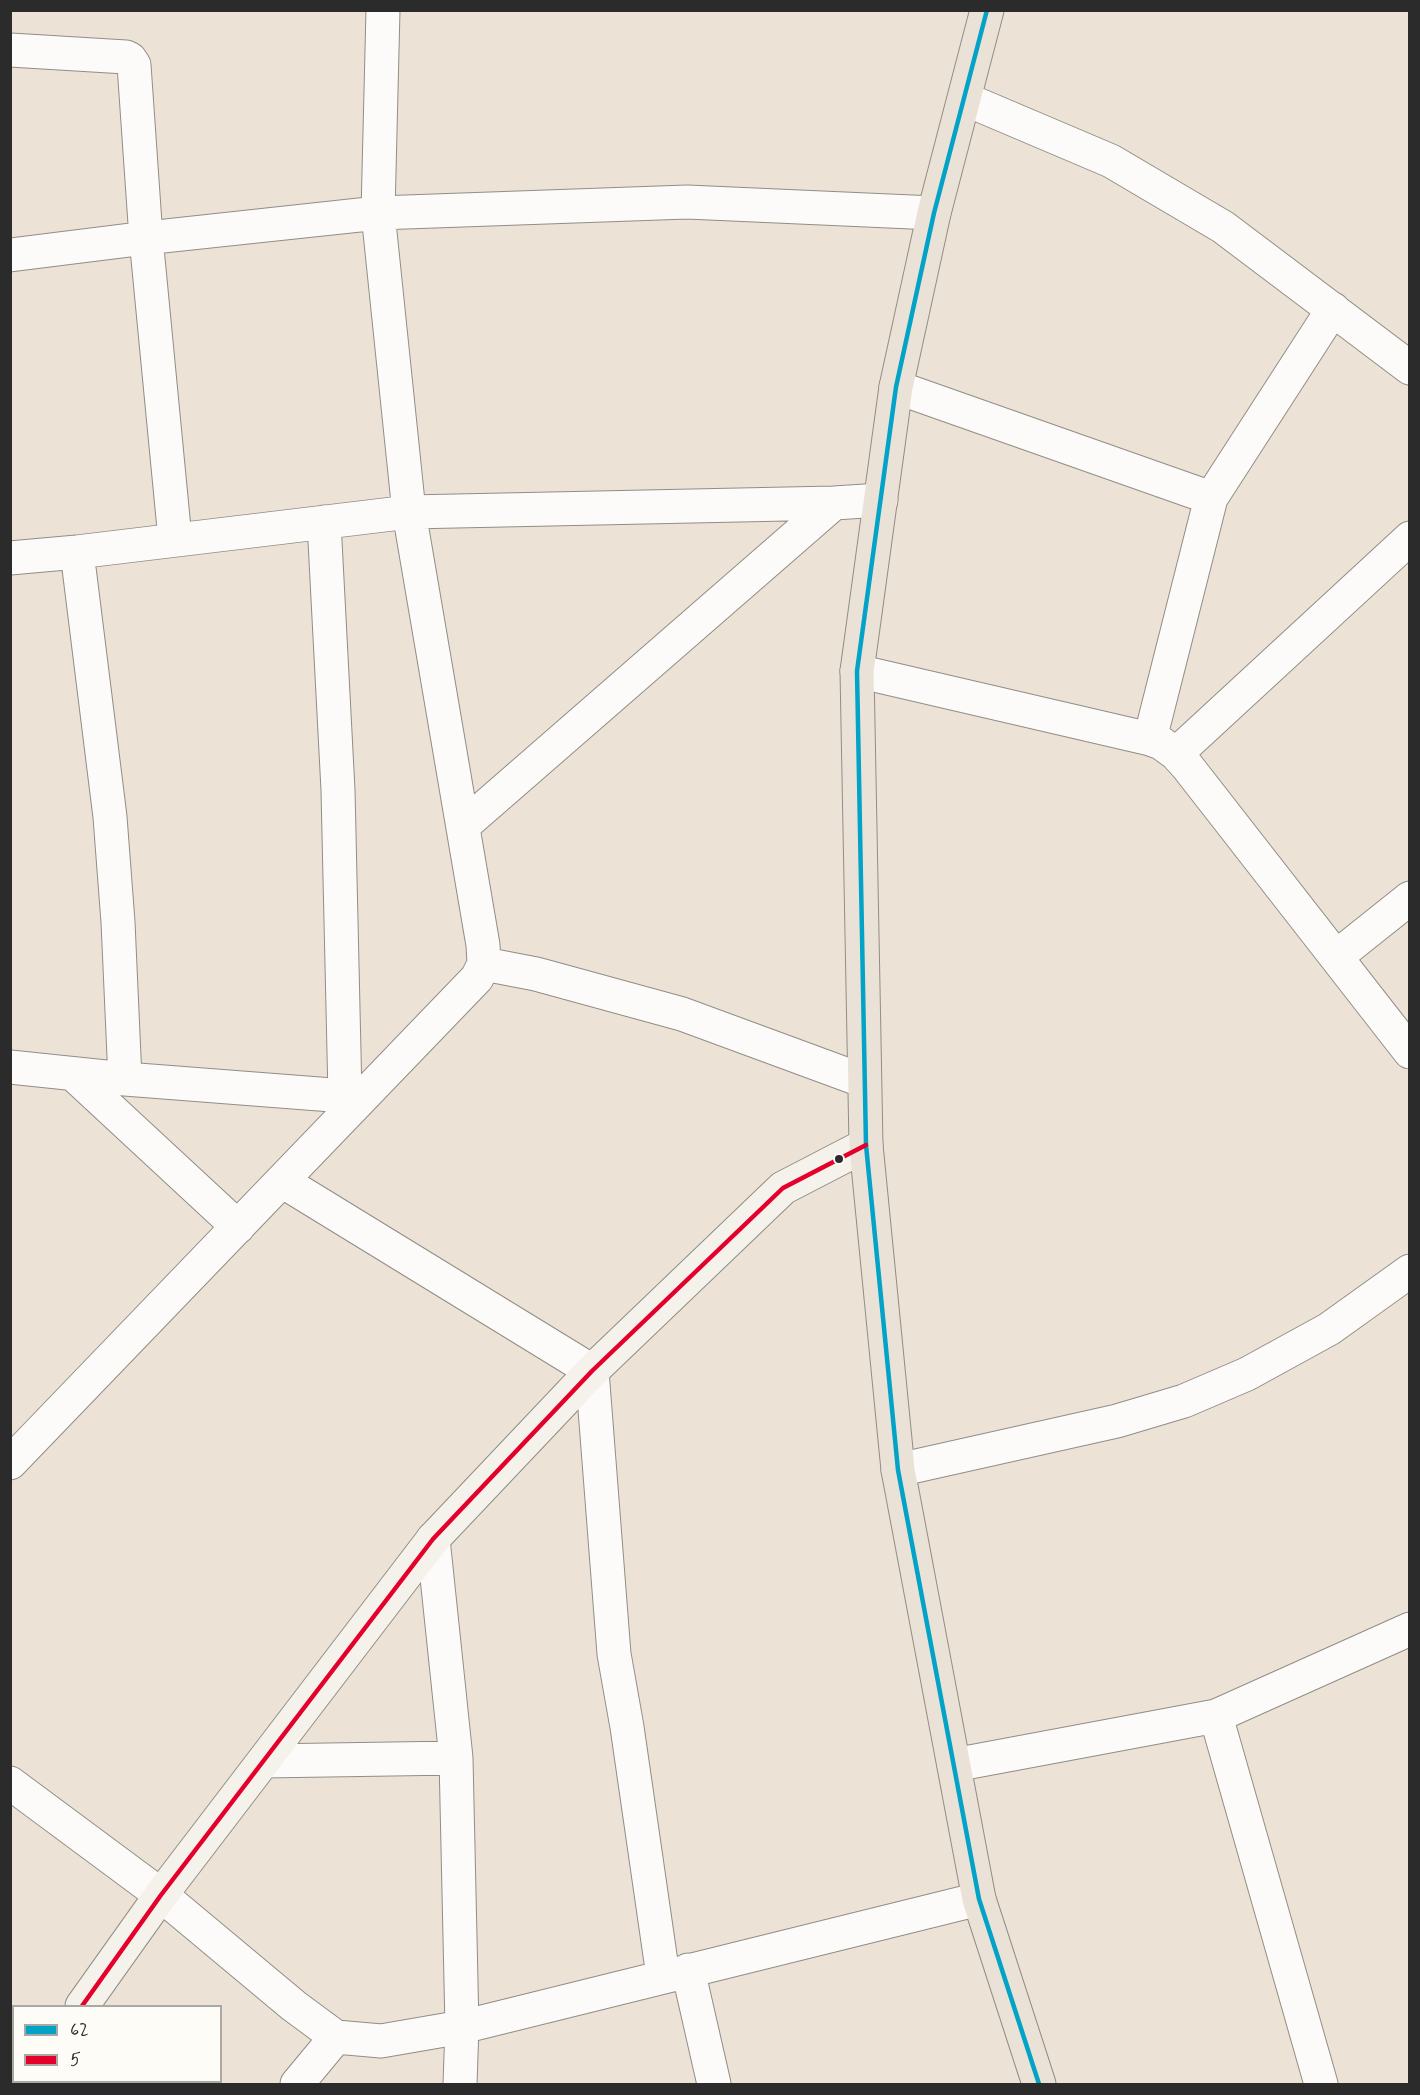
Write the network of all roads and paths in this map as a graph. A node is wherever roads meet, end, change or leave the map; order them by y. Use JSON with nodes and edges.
{"nodes":[{"id":1,"x":383,"y":10,"type":"edge"},
{"id":2,"x":987,"y":10,"type":"edge"},
{"id":3,"x":10,"y":50,"type":"edge"},
{"id":4,"x":965,"y":99,"type":"junction"},
{"id":5,"x":378,"y":213,"type":"junction"},
{"id":6,"x":934,"y":213,"type":"junction"},
{"id":7,"x":146,"y":238,"type":"junction"},
{"id":8,"x":10,"y":255,"type":"edge"},
{"id":9,"x":1333,"y":309,"type":"junction"},
{"id":10,"x":1410,"y":368,"type":"edge"},
{"id":11,"x":896,"y":387,"type":"junction"},
{"id":12,"x":1211,"y":498,"type":"junction"},
{"id":13,"x":881,"y":500,"type":"junction"},
{"id":14,"x":834,"y":503,"type":"junction"},
{"id":15,"x":409,"y":512,"type":"junction"},
{"id":16,"x":324,"y":522,"type":"junction"},
{"id":17,"x":175,"y":539,"type":"junction"},
{"id":18,"x":1408,"y":543,"type":"edge"},
{"id":19,"x":76,"y":552,"type":"junction"},
{"id":20,"x":10,"y":558,"type":"edge"},
{"id":21,"x":858,"y":671,"type":"junction"},
{"id":22,"x":1163,"y":746,"type":"junction"},
{"id":23,"x":463,"y":826,"type":"junction"},
{"id":24,"x":1410,"y":898,"type":"edge"},
{"id":25,"x":1336,"y":957,"type":"junction"},
{"id":26,"x":484,"y":964,"type":"junction"},
{"id":27,"x":1410,"y":1052,"type":"edge"},
{"id":28,"x":11,"y":1068,"type":"edge"},
{"id":29,"x":74,"y":1074,"type":"junction"},
{"id":30,"x":125,"y":1079,"type":"junction"},
{"id":31,"x":864,"y":1081,"type":"junction"},
{"id":32,"x":352,"y":1098,"type":"junction"},
{"id":33,"x":866,"y":1145,"type":"junction"},
{"id":34,"x":282,"y":1181,"type":"junction"},
{"id":35,"x":238,"y":1227,"type":"junction"},
{"id":36,"x":1410,"y":1270,"type":"edge"},
{"id":37,"x":592,"y":1371,"type":"junction"},
{"id":38,"x":10,"y":1463,"type":"edge"},
{"id":39,"x":898,"y":1470,"type":"junction"},
{"id":40,"x":433,"y":1539,"type":"junction"},
{"id":41,"x":1410,"y":1629,"type":"edge"},
{"id":42,"x":1216,"y":1716,"type":"junction"},
{"id":43,"x":456,"y":1758,"type":"junction"},
{"id":44,"x":264,"y":1761,"type":"junction"},
{"id":45,"x":954,"y":1765,"type":"junction"},
{"id":46,"x":10,"y":1783,"type":"edge"},
{"id":47,"x":161,"y":1894,"type":"junction"},
{"id":48,"x":979,"y":1899,"type":"junction"},
{"id":49,"x":675,"y":1973,"type":"junction"},
{"id":50,"x":83,"y":2005,"type":"edge"},
{"id":51,"x":462,"y":2027,"type":"junction"},
{"id":52,"x":336,"y":2037,"type":"junction"},
{"id":53,"x":297,"y":2085,"type":"edge"},
{"id":54,"x":460,"y":2085,"type":"edge"},
{"id":55,"x":714,"y":2085,"type":"edge"},
{"id":56,"x":1039,"y":2085,"type":"edge"},
{"id":57,"x":1321,"y":2085,"type":"edge"}],
"edges":[{"from":1,"to":5,"type":"street"},
{"from":2,"to":4,"type":"main road"},
{"from":3,"to":7,"type":"street"},
{"from":4,"to":6,"type":"main road"},
{"from":4,"to":9,"type":"street"},
{"from":5,"to":6,"type":"street"},
{"from":5,"to":7,"type":"street"},
{"from":5,"to":15,"type":"street"},
{"from":6,"to":11,"type":"main road"},
{"from":7,"to":8,"type":"street"},
{"from":7,"to":17,"type":"street"},
{"from":9,"to":10,"type":"street"},
{"from":9,"to":12,"type":"street"},
{"from":11,"to":12,"type":"street"},
{"from":11,"to":13,"type":"main road"},
{"from":12,"to":22,"type":"street"},
{"from":13,"to":14,"type":"street"},
{"from":13,"to":21,"type":"main road"},
{"from":14,"to":15,"type":"street"},
{"from":14,"to":23,"type":"street"},
{"from":15,"to":16,"type":"street"},
{"from":15,"to":23,"type":"street"},
{"from":16,"to":17,"type":"street"},
{"from":16,"to":32,"type":"street"},
{"from":17,"to":19,"type":"street"},
{"from":18,"to":22,"type":"street"},
{"from":19,"to":20,"type":"street"},
{"from":19,"to":30,"type":"street"},
{"from":21,"to":22,"type":"street"},
{"from":21,"to":31,"type":"main road"},
{"from":22,"to":25,"type":"street"},
{"from":23,"to":26,"type":"street"},
{"from":24,"to":25,"type":"street"},
{"from":25,"to":27,"type":"street"},
{"from":26,"to":31,"type":"street"},
{"from":26,"to":32,"type":"street"},
{"from":28,"to":29,"type":"street"},
{"from":29,"to":30,"type":"street"},
{"from":29,"to":35,"type":"street"},
{"from":30,"to":32,"type":"street"},
{"from":31,"to":33,"type":"main road"},
{"from":32,"to":34,"type":"street"},
{"from":33,"to":37,"type":"street"},
{"from":33,"to":39,"type":"main road"},
{"from":34,"to":35,"type":"street"},
{"from":34,"to":37,"type":"street"},
{"from":35,"to":38,"type":"street"},
{"from":36,"to":39,"type":"street"},
{"from":37,"to":40,"type":"street"},
{"from":37,"to":49,"type":"street"},
{"from":39,"to":45,"type":"main road"},
{"from":40,"to":43,"type":"street"},
{"from":40,"to":44,"type":"street"},
{"from":41,"to":42,"type":"street"},
{"from":42,"to":45,"type":"street"},
{"from":42,"to":57,"type":"street"},
{"from":43,"to":44,"type":"street"},
{"from":43,"to":51,"type":"street"},
{"from":44,"to":47,"type":"street"},
{"from":45,"to":48,"type":"main road"},
{"from":46,"to":47,"type":"street"},
{"from":47,"to":50,"type":"street"},
{"from":47,"to":52,"type":"street"},
{"from":48,"to":49,"type":"street"},
{"from":48,"to":56,"type":"main road"},
{"from":49,"to":51,"type":"street"},
{"from":49,"to":55,"type":"street"},
{"from":51,"to":52,"type":"street"},
{"from":51,"to":54,"type":"street"},
{"from":52,"to":53,"type":"street"}]}
